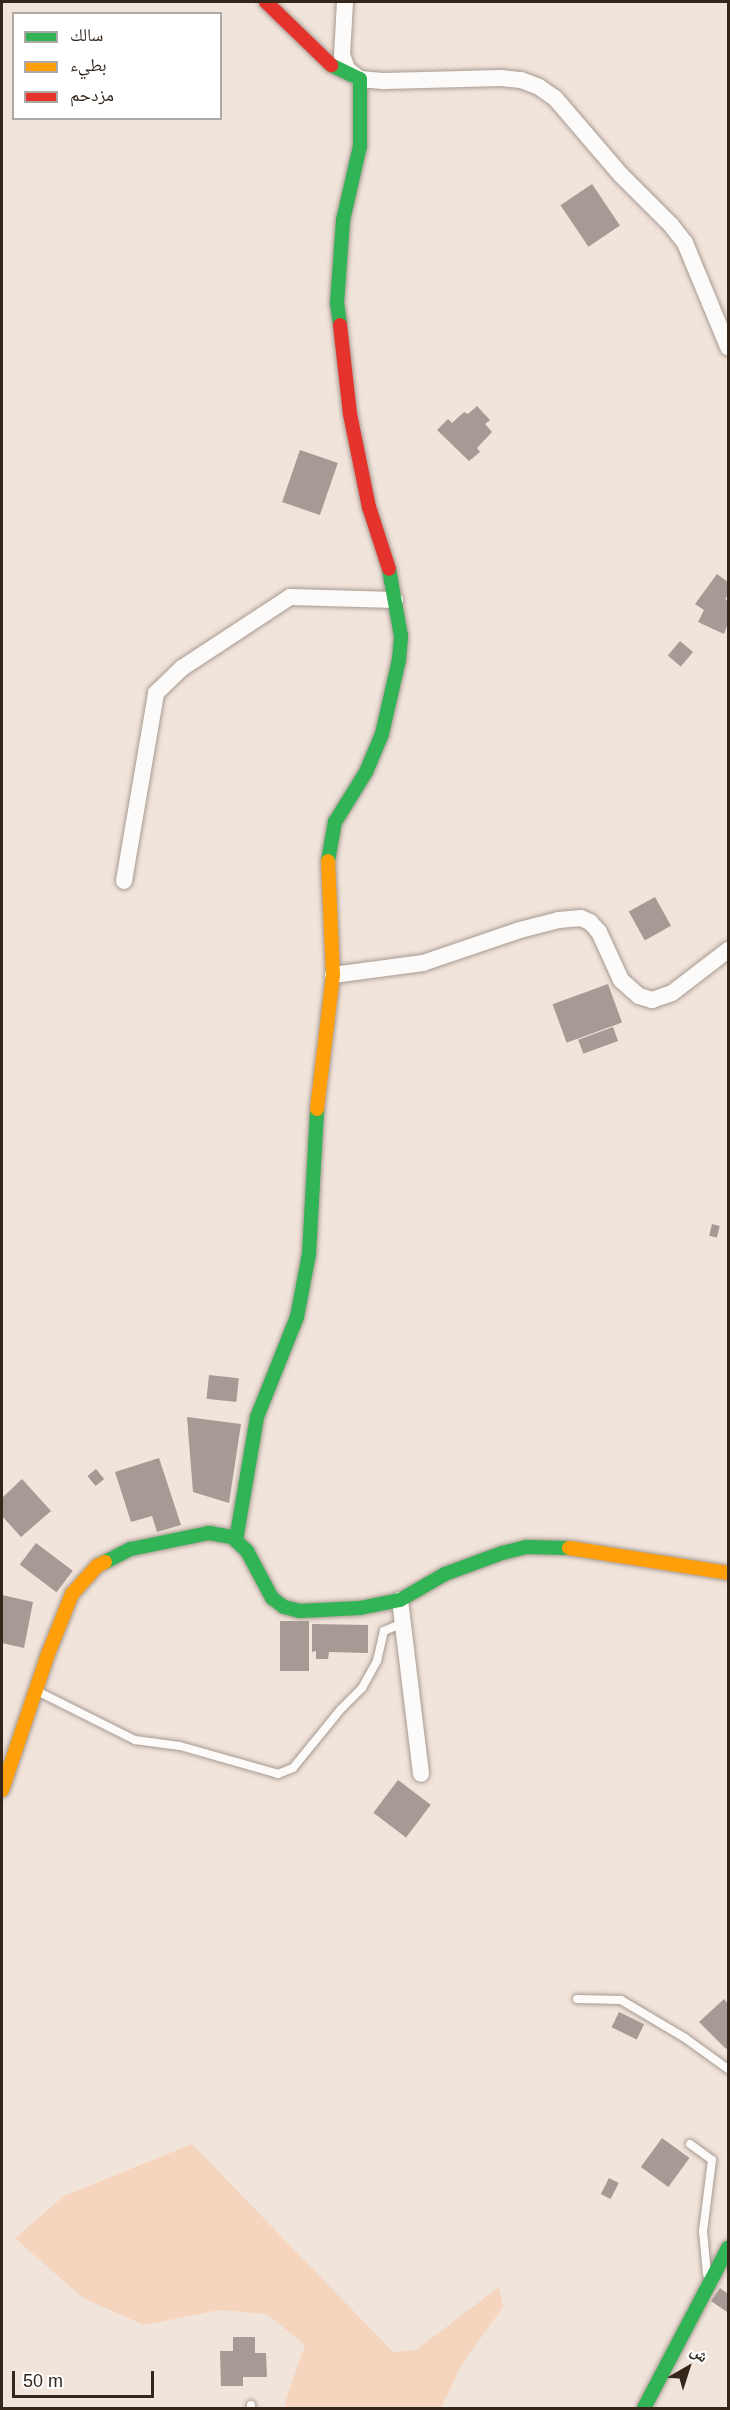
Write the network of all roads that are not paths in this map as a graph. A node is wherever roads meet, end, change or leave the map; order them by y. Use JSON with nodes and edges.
{"nodes":[{"id":1,"x":266,"y":2,"type":"edge"},
{"id":2,"x":345,"y":2,"type":"edge"},
{"id":3,"x":360,"y":79,"type":"junction"},
{"id":4,"x":729,"y":347,"type":"edge"},
{"id":5,"x":395,"y":600,"type":"junction"},
{"id":6,"x":124,"y":881,"type":"dead end"},
{"id":7,"x":729,"y":950,"type":"edge"},
{"id":8,"x":333,"y":975,"type":"junction"},
{"id":9,"x":236,"y":1540,"type":"junction"},
{"id":10,"x":729,"y":1573,"type":"edge"},
{"id":11,"x":400,"y":1600,"type":"junction"},
{"id":12,"x":403,"y":1623,"type":"junction"},
{"id":13,"x":36,"y":1690,"type":"junction"},
{"id":14,"x":421,"y":1774,"type":"dead end"},
{"id":15,"x":2,"y":1790,"type":"edge"},
{"id":16,"x":577,"y":1999,"type":"dead end"},
{"id":17,"x":729,"y":2069,"type":"edge"},
{"id":18,"x":690,"y":2144,"type":"dead end"},
{"id":19,"x":729,"y":2248,"type":"edge"},
{"id":20,"x":709,"y":2287,"type":"junction"},
{"id":21,"x":644,"y":2409,"type":"edge"}],
"edges":[{"from":1,"to":3,"type":"street"},
{"from":2,"to":3,"type":"street"},
{"from":3,"to":4,"type":"street"},
{"from":3,"to":5,"type":"street"},
{"from":5,"to":6,"type":"street"},
{"from":5,"to":8,"type":"street"},
{"from":7,"to":8,"type":"street"},
{"from":8,"to":9,"type":"street"},
{"from":9,"to":11,"type":"street"},
{"from":9,"to":13,"type":"street"},
{"from":10,"to":11,"type":"street"},
{"from":11,"to":12,"type":"street"},
{"from":12,"to":13,"type":"lane"},
{"from":12,"to":14,"type":"street"},
{"from":13,"to":15,"type":"street"},
{"from":16,"to":17,"type":"lane"},
{"from":18,"to":20,"type":"lane"},
{"from":19,"to":20,"type":"street"},
{"from":20,"to":21,"type":"street"}]}
